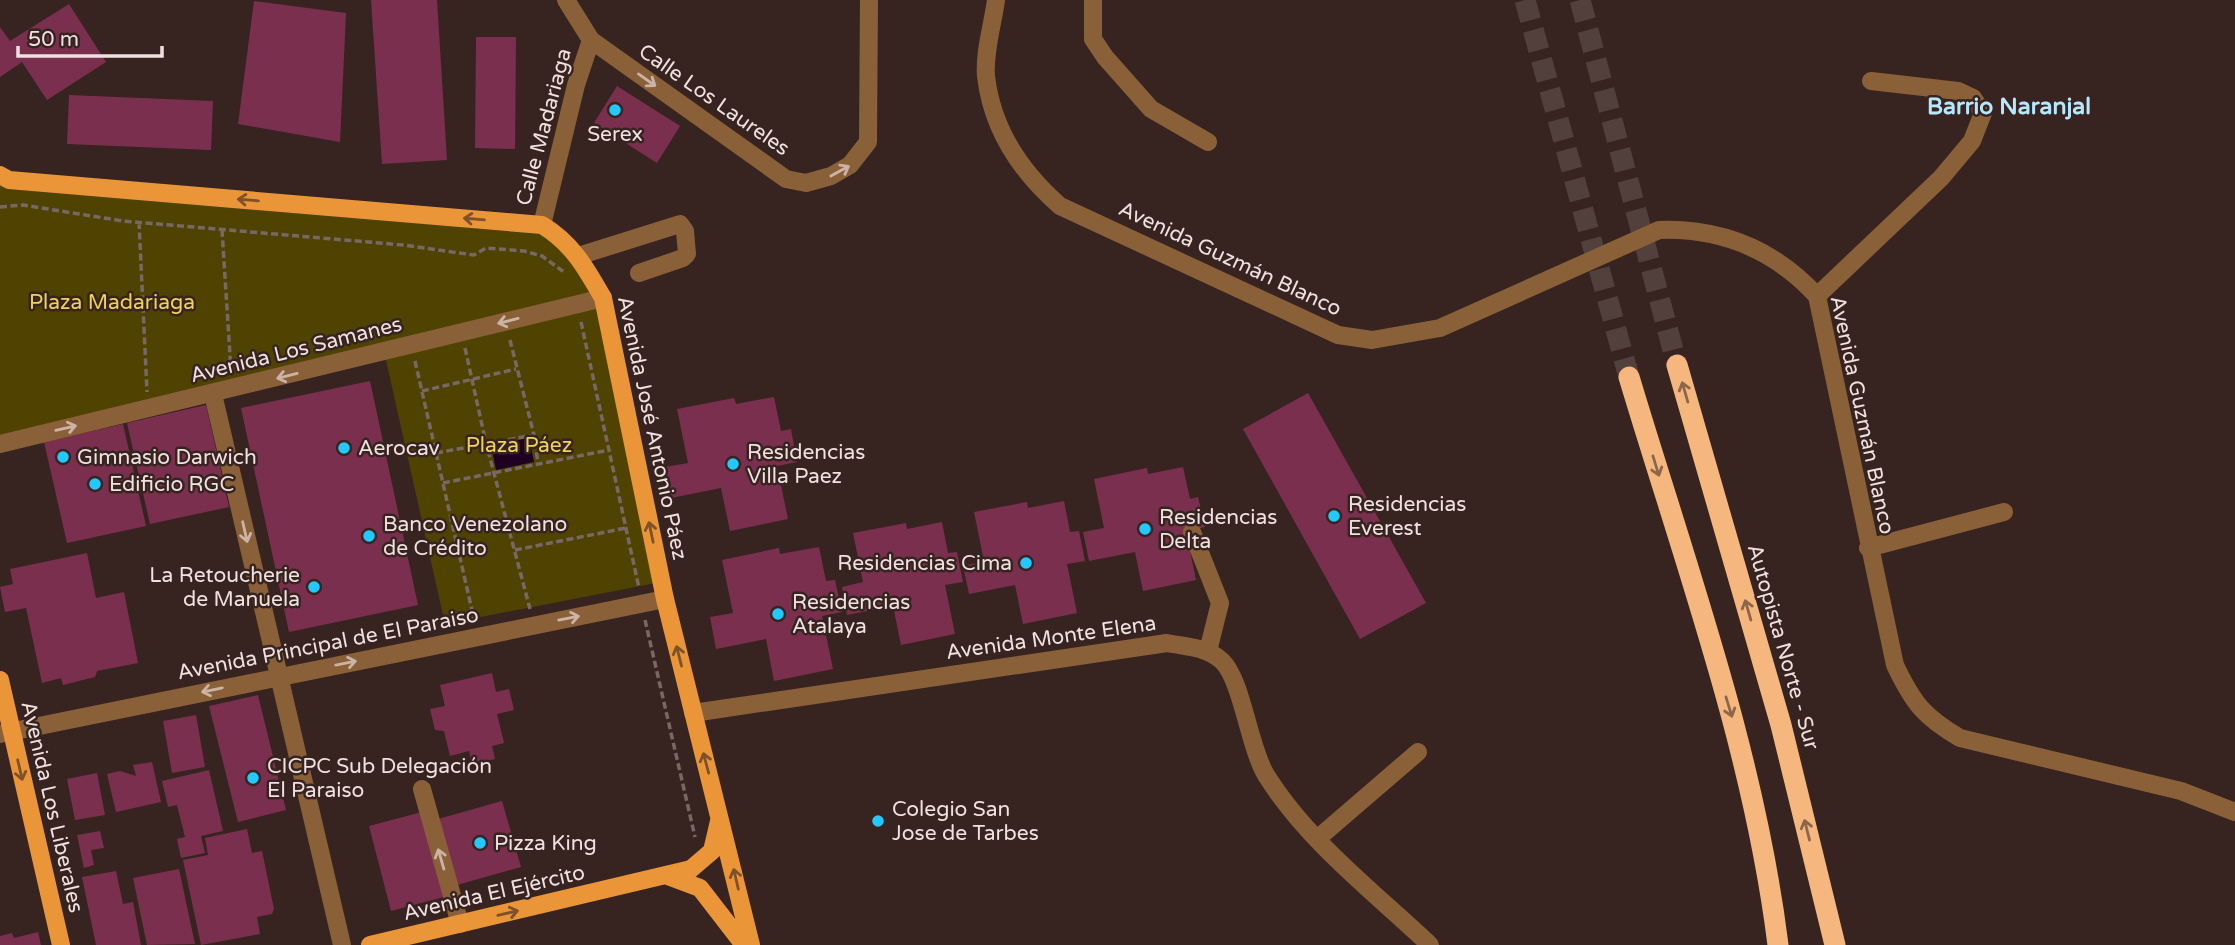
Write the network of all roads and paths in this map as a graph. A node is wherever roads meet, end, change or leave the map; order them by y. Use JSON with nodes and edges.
{"nodes":[{"id":1,"x":566,"y":0,"type":"edge"},
{"id":2,"x":869,"y":0,"type":"edge"},
{"id":3,"x":996,"y":0,"type":"edge"},
{"id":4,"x":1093,"y":0,"type":"edge"},
{"id":5,"x":591,"y":40,"type":"junction"},
{"id":6,"x":1871,"y":81,"type":"dead end"},
{"id":7,"x":1208,"y":142,"type":"dead end"},
{"id":8,"x":3,"y":179,"type":"edge"},
{"id":9,"x":0,"y":207,"type":"edge"},
{"id":10,"x":139,"y":222,"type":"junction"},
{"id":11,"x":542,"y":225,"type":"junction"},
{"id":12,"x":222,"y":230,"type":"junction"},
{"id":13,"x":579,"y":256,"type":"junction"},
{"id":14,"x":639,"y":272,"type":"dead end"},
{"id":15,"x":570,"y":281,"type":"dead end"},
{"id":16,"x":1816,"y":296,"type":"junction"},
{"id":17,"x":603,"y":298,"type":"junction"},
{"id":18,"x":580,"y":317,"type":"dead end"},
{"id":19,"x":509,"y":335,"type":"dead end"},
{"id":20,"x":476,"y":343,"type":"dead end"},
{"id":21,"x":465,"y":346,"type":"junction"},
{"id":22,"x":452,"y":349,"type":"dead end"},
{"id":23,"x":414,"y":358,"type":"dead end"},
{"id":24,"x":1677,"y":365,"type":"tunnel mouth"},
{"id":25,"x":516,"y":369,"type":"junction"},
{"id":26,"x":231,"y":374,"type":"dead end"},
{"id":27,"x":1629,"y":377,"type":"tunnel mouth"},
{"id":28,"x":473,"y":379,"type":"junction"},
{"id":29,"x":422,"y":391,"type":"junction"},
{"id":30,"x":147,"y":394,"type":"dead end"},
{"id":31,"x":213,"y":394,"type":"junction"},
{"id":32,"x":534,"y":435,"type":"junction"},
{"id":33,"x":486,"y":443,"type":"junction"},
{"id":34,"x":0,"y":444,"type":"edge"},
{"id":35,"x":609,"y":450,"type":"junction"},
{"id":36,"x":436,"y":453,"type":"junction"},
{"id":37,"x":538,"y":464,"type":"junction"},
{"id":38,"x":494,"y":473,"type":"junction"},
{"id":39,"x":443,"y":483,"type":"junction"},
{"id":40,"x":2004,"y":512,"type":"dead end"},
{"id":41,"x":625,"y":528,"type":"junction"},
{"id":42,"x":1192,"y":532,"type":"dead end"},
{"id":43,"x":1868,"y":548,"type":"junction"},
{"id":44,"x":515,"y":550,"type":"junction"},
{"id":45,"x":640,"y":599,"type":"junction"},
{"id":46,"x":665,"y":599,"type":"junction"},
{"id":47,"x":531,"y":614,"type":"dead end"},
{"id":48,"x":475,"y":625,"type":"dead end"},
{"id":49,"x":1208,"y":651,"type":"junction"},
{"id":50,"x":279,"y":676,"type":"junction"},
{"id":51,"x":0,"y":680,"type":"edge"},
{"id":52,"x":693,"y":713,"type":"junction"},
{"id":53,"x":6,"y":732,"type":"edge"},
{"id":54,"x":1418,"y":752,"type":"dead end"},
{"id":55,"x":422,"y":789,"type":"dead end"},
{"id":56,"x":2235,"y":812,"type":"edge"},
{"id":57,"x":720,"y":814,"type":"junction"},
{"id":58,"x":1317,"y":839,"type":"junction"},
{"id":59,"x":693,"y":848,"type":"dead end"},
{"id":60,"x":668,"y":876,"type":"junction"},
{"id":61,"x":460,"y":924,"type":"junction"},
{"id":62,"x":61,"y":945,"type":"edge"},
{"id":63,"x":342,"y":945,"type":"edge"},
{"id":64,"x":370,"y":945,"type":"edge"},
{"id":65,"x":744,"y":945,"type":"edge"},
{"id":66,"x":751,"y":945,"type":"edge"},
{"id":67,"x":1430,"y":945,"type":"edge"},
{"id":68,"x":1778,"y":945,"type":"edge"},
{"id":69,"x":1835,"y":945,"type":"edge"}],
"edges":[{"from":1,"to":5,"type":"street"},
{"from":5,"to":2,"type":"street","name":"Calle Los Laureles","one_way":true},
{"from":3,"to":16,"type":"street","name":"Avenida Guzmán Blanco"},
{"from":4,"to":7,"type":"street"},
{"from":5,"to":11,"type":"street","name":"Calle Madariaga"},
{"from":6,"to":16,"type":"street"},
{"from":11,"to":8,"type":"main road","one_way":true},
{"from":9,"to":10,"type":"path"},
{"from":10,"to":12,"type":"path"},
{"from":10,"to":30,"type":"path"},
{"from":11,"to":13,"type":"main road","name":"Avenida José Antonio Páez"},
{"from":12,"to":15,"type":"path"},
{"from":12,"to":26,"type":"path"},
{"from":13,"to":14,"type":"street"},
{"from":13,"to":17,"type":"main road","name":"Avenida José Antonio Páez"},
{"from":16,"to":43,"type":"street","name":"Avenida Guzmán Blanco"},
{"from":17,"to":31,"type":"street","name":"Avenida Los Samanes","one_way":true},
{"from":46,"to":17,"type":"main road","name":"Avenida José Antonio Páez","one_way":true},
{"from":18,"to":35,"type":"path"},
{"from":19,"to":25,"type":"path"},
{"from":20,"to":21,"type":"path"},
{"from":21,"to":22,"type":"path"},
{"from":21,"to":28,"type":"path"},
{"from":23,"to":29,"type":"path"},
{"from":69,"to":24,"type":"highway","name":"Autopista Norte - Sur","one_way":true},
{"from":25,"to":28,"type":"path"},
{"from":25,"to":32,"type":"path"},
{"from":27,"to":68,"type":"highway","one_way":true},
{"from":28,"to":29,"type":"path"},
{"from":28,"to":33,"type":"path"},
{"from":29,"to":36,"type":"path"},
{"from":34,"to":31,"type":"street","name":"Avenida Los Samanes","one_way":true},
{"from":31,"to":50,"type":"street","one_way":true},
{"from":32,"to":33,"type":"path"},
{"from":32,"to":37,"type":"path"},
{"from":33,"to":36,"type":"path"},
{"from":33,"to":38,"type":"path"},
{"from":35,"to":37,"type":"path"},
{"from":35,"to":41,"type":"path"},
{"from":36,"to":39,"type":"path"},
{"from":37,"to":38,"type":"path"},
{"from":38,"to":39,"type":"path"},
{"from":38,"to":44,"type":"path"},
{"from":39,"to":48,"type":"path"},
{"from":40,"to":43,"type":"street"},
{"from":41,"to":44,"type":"path"},
{"from":41,"to":45,"type":"path"},
{"from":42,"to":49,"type":"street"},
{"from":43,"to":56,"type":"street","name":"Avenida Guzmán Blanco"},
{"from":44,"to":47,"type":"path"},
{"from":45,"to":46,"type":"street","name":"Avenida Principal de El Paraiso"},
{"from":50,"to":45,"type":"street","name":"Avenida Principal de El Paraiso","one_way":true},
{"from":45,"to":59,"type":"path"},
{"from":52,"to":46,"type":"main road","name":"Avenida José Antonio Páez","one_way":true},
{"from":49,"to":52,"type":"street","name":"Avenida Monte Elena"},
{"from":49,"to":58,"type":"street"},
{"from":50,"to":53,"type":"street","name":"Avenida Principal de El Paraiso","one_way":true},
{"from":50,"to":63,"type":"street"},
{"from":51,"to":53,"type":"main road","name":"Avenida Los Liberales"},
{"from":57,"to":52,"type":"main road","name":"Avenida José Antonio Páez","one_way":true},
{"from":53,"to":62,"type":"main road","name":"Avenida Los Liberales","one_way":true},
{"from":54,"to":58,"type":"street"},
{"from":61,"to":55,"type":"street","one_way":true},
{"from":57,"to":60,"type":"main road","name":"Avenida El Ejército"},
{"from":66,"to":57,"type":"main road","name":"Avenida José Antonio Páez","one_way":true},
{"from":58,"to":67,"type":"street"},
{"from":61,"to":60,"type":"main road","name":"Avenida El Ejército","one_way":true},
{"from":60,"to":65,"type":"main road"},
{"from":61,"to":64,"type":"main road","name":"Avenida El Ejército"}]}
